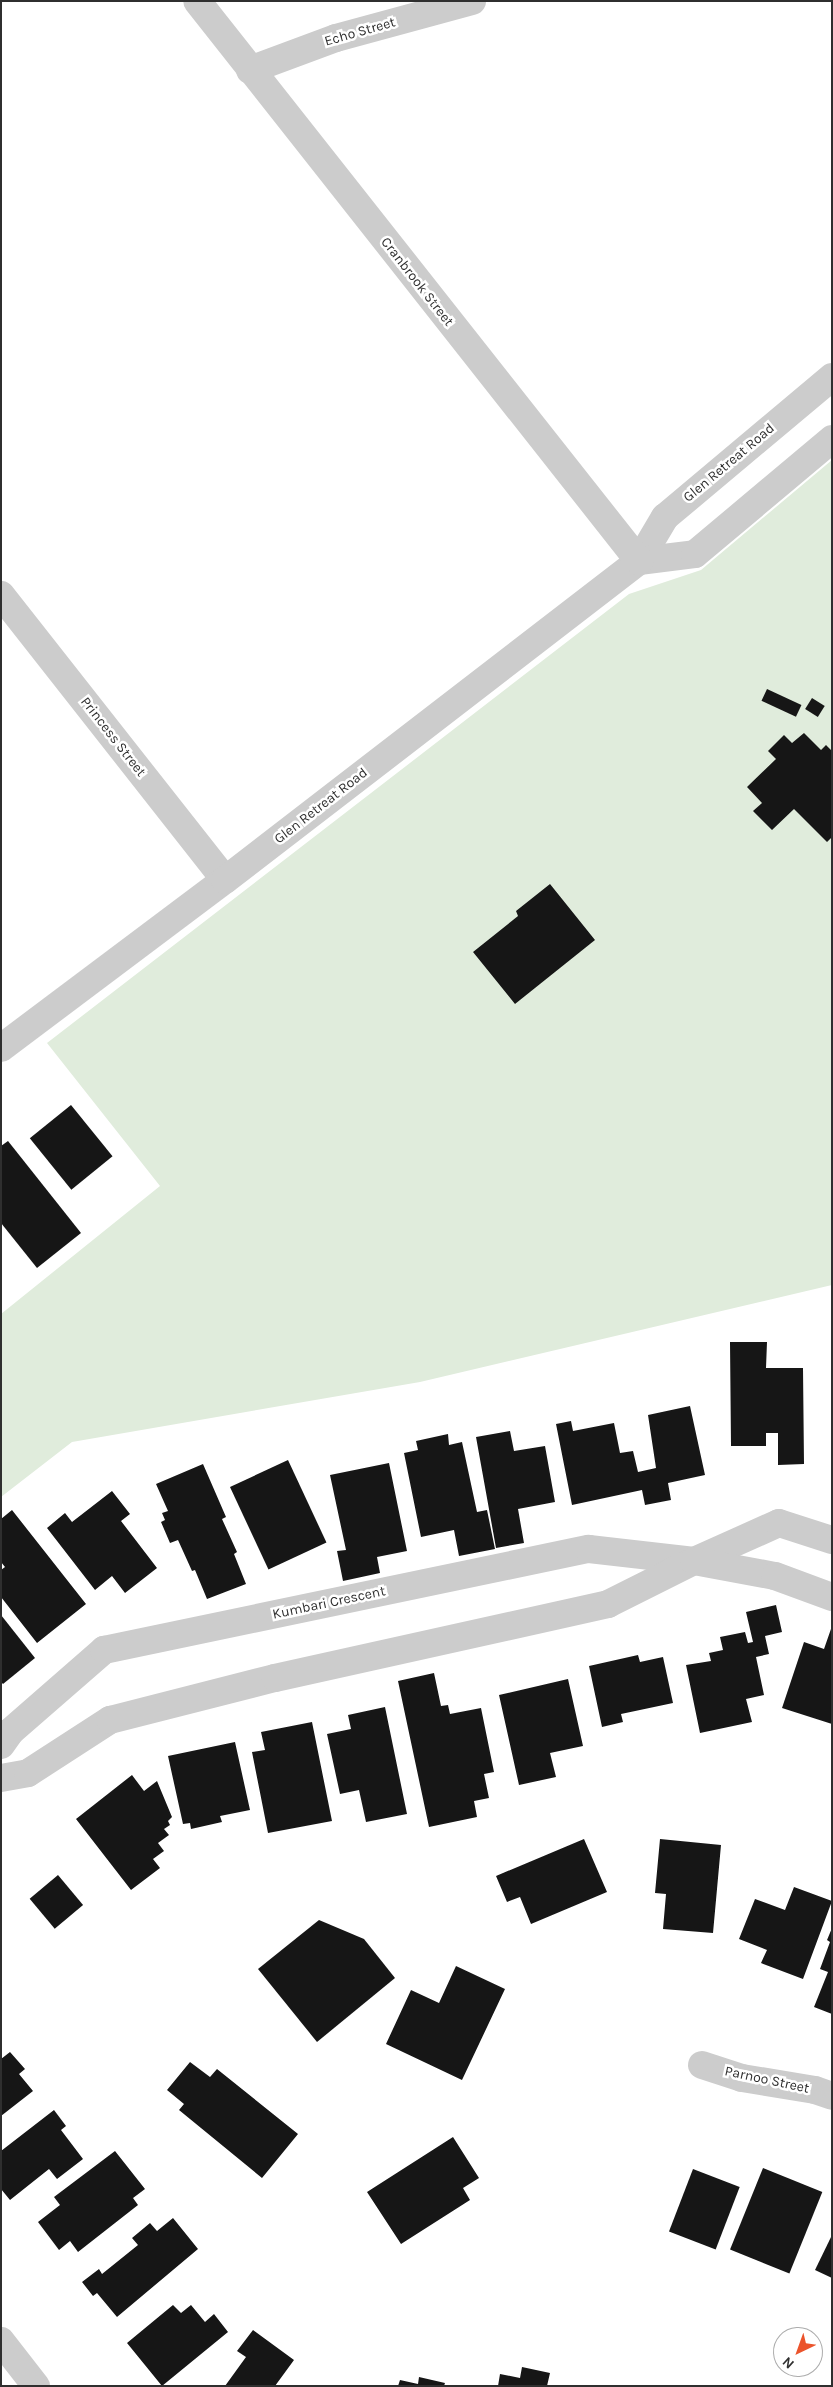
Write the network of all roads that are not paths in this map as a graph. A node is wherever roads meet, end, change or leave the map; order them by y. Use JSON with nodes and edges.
{"nodes":[{"id":1,"x":197,"y":1,"type":"edge"},
{"id":2,"x":472,"y":1,"type":"edge"},
{"id":3,"x":250,"y":70,"type":"junction"},
{"id":4,"x":832,"y":377,"type":"edge"},
{"id":5,"x":832,"y":439,"type":"edge"},
{"id":6,"x":639,"y":561,"type":"junction"},
{"id":7,"x":1,"y":595,"type":"edge"},
{"id":8,"x":225,"y":880,"type":"junction"},
{"id":9,"x":1,"y":1048,"type":"edge"},
{"id":10,"x":832,"y":1540,"type":"edge"},
{"id":11,"x":694,"y":1561,"type":"junction"},
{"id":12,"x":832,"y":1596,"type":"edge"},
{"id":13,"x":1,"y":1745,"type":"edge"},
{"id":14,"x":1,"y":1778,"type":"edge"},
{"id":15,"x":702,"y":2065,"type":"dead end"},
{"id":16,"x":832,"y":2096,"type":"edge"},
{"id":17,"x":1,"y":2341,"type":"edge"},
{"id":18,"x":36,"y":2386,"type":"edge"}],
"edges":[{"from":1,"to":3,"type":"street","name":"Cranbrook Street"},
{"from":2,"to":3,"type":"street","name":"Echo Street"},
{"from":3,"to":6,"type":"street","name":"Cranbrook Street"},
{"from":4,"to":6,"type":"street","name":"Glen Retreat Road"},
{"from":5,"to":6,"type":"street"},
{"from":6,"to":8,"type":"street","name":"Glen Retreat Road"},
{"from":7,"to":8,"type":"street","name":"Princess Street"},
{"from":8,"to":9,"type":"street","name":"Glen Retreat Road"},
{"from":10,"to":11,"type":"street"},
{"from":11,"to":12,"type":"street","name":"Kumbari Crescent"},
{"from":11,"to":13,"type":"street","name":"Kumbari Crescent"},
{"from":11,"to":14,"type":"street"},
{"from":15,"to":16,"type":"street","name":"Parnoo Street"},
{"from":17,"to":18,"type":"street"}]}
